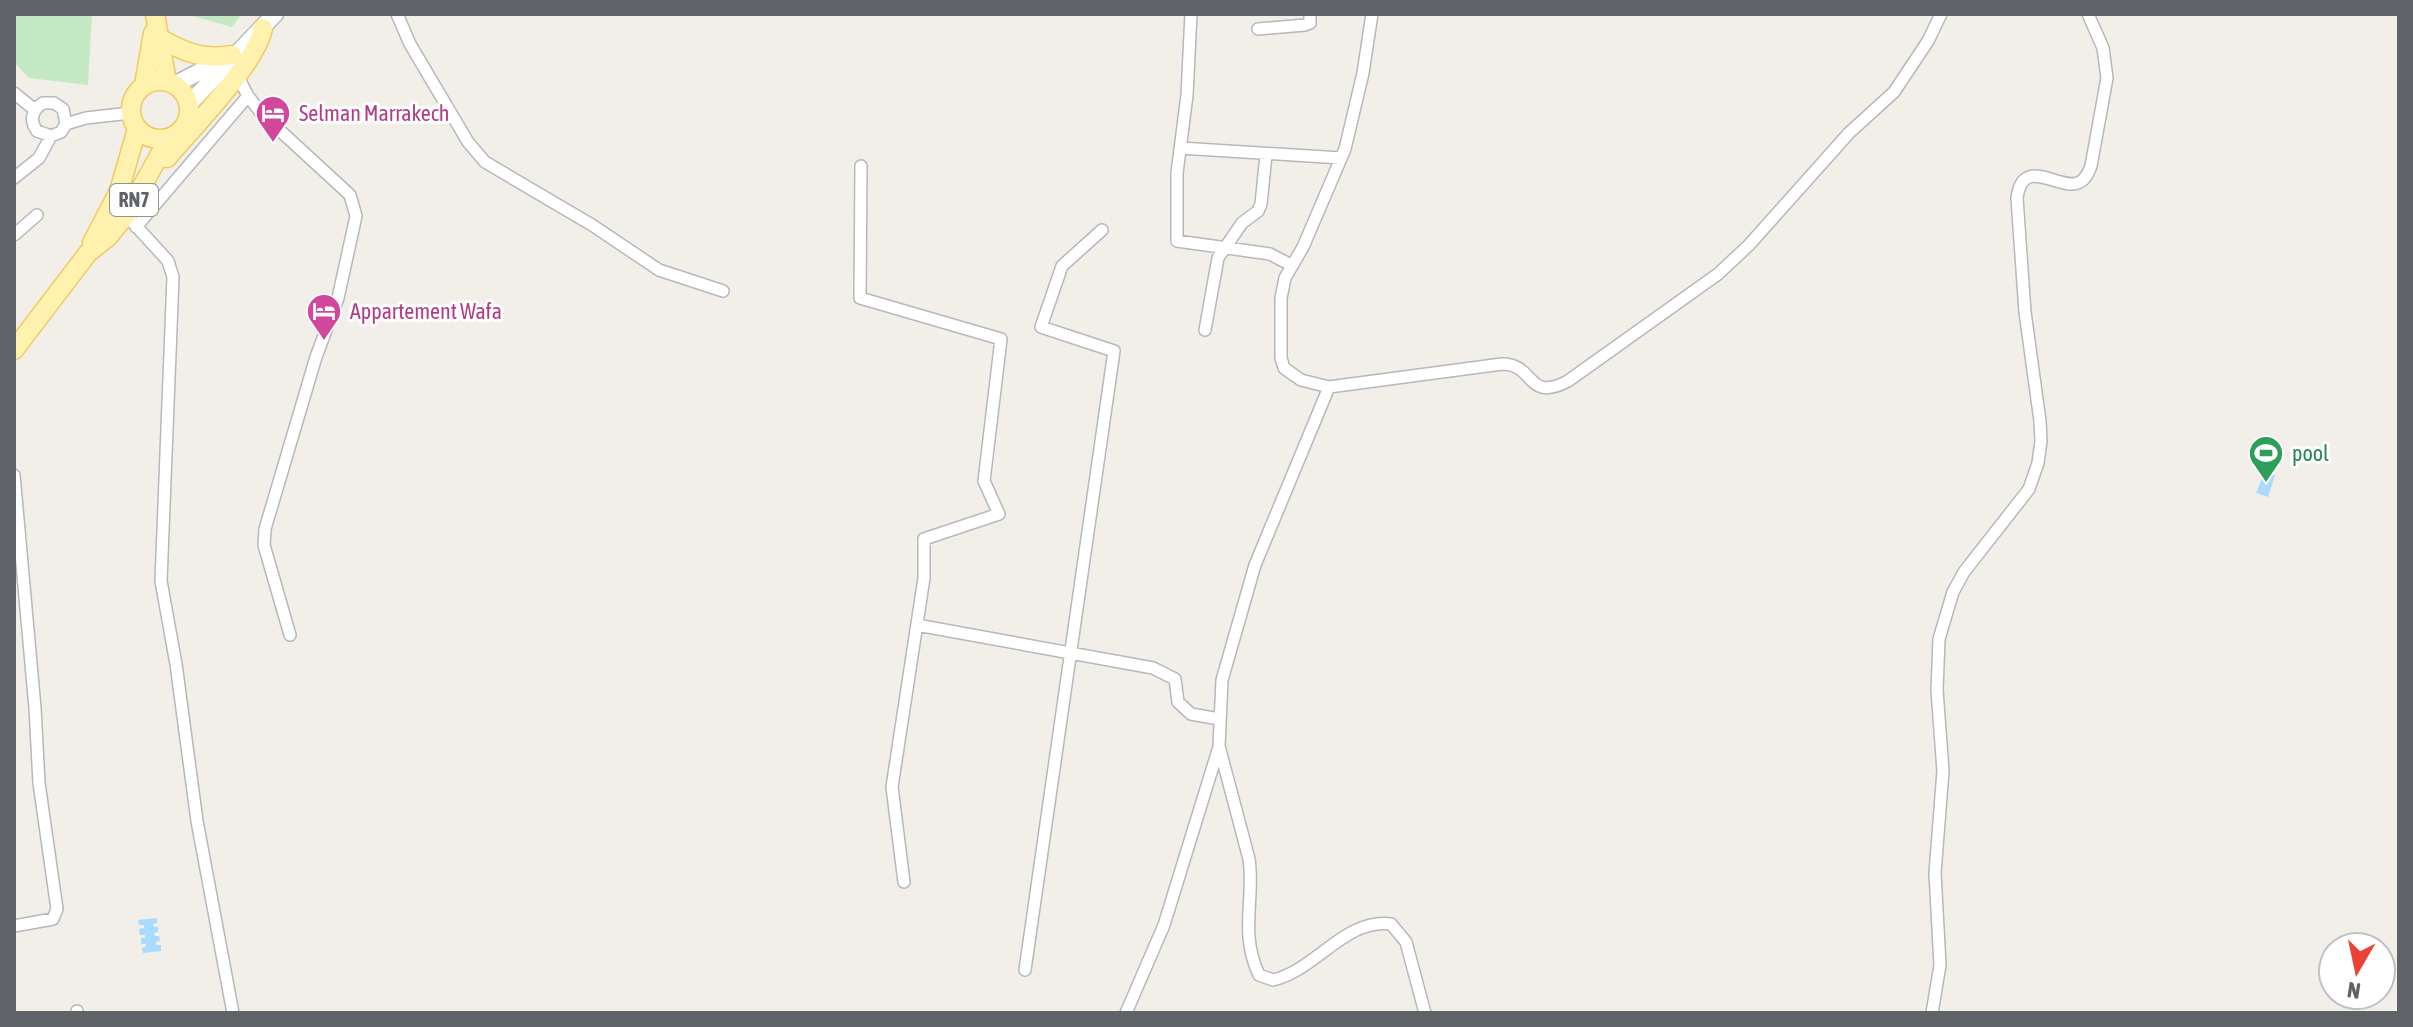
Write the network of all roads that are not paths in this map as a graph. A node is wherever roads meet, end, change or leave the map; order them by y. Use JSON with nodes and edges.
{"nodes":[{"id":1,"x":397,"y":14,"type":"edge"},
{"id":2,"x":1191,"y":14,"type":"edge"},
{"id":3,"x":1310,"y":14,"type":"edge"},
{"id":4,"x":1372,"y":14,"type":"edge"},
{"id":5,"x":1941,"y":14,"type":"edge"},
{"id":6,"x":2088,"y":14,"type":"edge"},
{"id":7,"x":269,"y":21,"type":"edge"},
{"id":8,"x":156,"y":24,"type":"edge"},
{"id":9,"x":1258,"y":29,"type":"dead end"},
{"id":10,"x":238,"y":52,"type":"junction"},
{"id":11,"x":237,"y":75,"type":"junction"},
{"id":12,"x":170,"y":83,"type":"junction"},
{"id":13,"x":144,"y":85,"type":"junction"},
{"id":14,"x":14,"y":93,"type":"edge"},
{"id":15,"x":248,"y":96,"type":"junction"},
{"id":16,"x":189,"y":104,"type":"junction"},
{"id":17,"x":35,"y":110,"type":"junction"},
{"id":18,"x":66,"y":119,"type":"junction"},
{"id":19,"x":133,"y":121,"type":"junction"},
{"id":20,"x":51,"y":136,"type":"junction"},
{"id":21,"x":169,"y":138,"type":"junction"},
{"id":22,"x":1180,"y":148,"type":"junction"},
{"id":23,"x":1266,"y":155,"type":"junction"},
{"id":24,"x":1341,"y":158,"type":"junction"},
{"id":25,"x":861,"y":166,"type":"dead end"},
{"id":26,"x":14,"y":178,"type":"edge"},
{"id":27,"x":140,"y":190,"type":"junction"},
{"id":28,"x":37,"y":215,"type":"dead end"},
{"id":29,"x":131,"y":221,"type":"junction"},
{"id":30,"x":1102,"y":230,"type":"dead end"},
{"id":31,"x":14,"y":235,"type":"edge"},
{"id":32,"x":1223,"y":248,"type":"junction"},
{"id":33,"x":88,"y":253,"type":"junction"},
{"id":34,"x":1291,"y":265,"type":"junction"},
{"id":35,"x":723,"y":291,"type":"dead end"},
{"id":36,"x":1205,"y":330,"type":"dead end"},
{"id":37,"x":14,"y":350,"type":"edge"},
{"id":38,"x":1329,"y":387,"type":"junction"},
{"id":39,"x":14,"y":475,"type":"edge"},
{"id":40,"x":917,"y":625,"type":"junction"},
{"id":41,"x":290,"y":635,"type":"dead end"},
{"id":42,"x":1070,"y":654,"type":"junction"},
{"id":43,"x":1219,"y":719,"type":"junction"},
{"id":44,"x":1219,"y":746,"type":"junction"},
{"id":45,"x":904,"y":882,"type":"dead end"},
{"id":46,"x":14,"y":926,"type":"edge"},
{"id":47,"x":1025,"y":970,"type":"dead end"},
{"id":48,"x":233,"y":1013,"type":"edge"},
{"id":49,"x":1126,"y":1013,"type":"edge"},
{"id":50,"x":1425,"y":1013,"type":"edge"},
{"id":51,"x":1932,"y":1013,"type":"edge"}],
"edges":[{"from":1,"to":35,"type":"street"},
{"from":2,"to":22,"type":"street"},
{"from":3,"to":9,"type":"street"},
{"from":4,"to":24,"type":"street"},
{"from":5,"to":38,"type":"street"},
{"from":6,"to":51,"type":"street"},
{"from":7,"to":10,"type":"main road"},
{"from":7,"to":11,"type":"main road"},
{"from":8,"to":10,"type":"main road"},
{"from":8,"to":12,"type":"main road"},
{"from":8,"to":13,"type":"main road","number":"RN7"},
{"from":10,"to":12,"type":"main road"},
{"from":10,"to":16,"type":"main road"},
{"from":11,"to":15,"type":"street"},
{"from":11,"to":27,"type":"main road"},
{"from":12,"to":13,"type":"main road"},
{"from":12,"to":16,"type":"main road"},
{"from":13,"to":19,"type":"main road","number":"RN7"},
{"from":14,"to":17,"type":"street"},
{"from":15,"to":29,"type":"street"},
{"from":15,"to":41,"type":"street"},
{"from":16,"to":21,"type":"main road","number":"RN7"},
{"from":17,"to":18,"type":"street"},
{"from":17,"to":20,"type":"street"},
{"from":18,"to":19,"type":"street"},
{"from":18,"to":20,"type":"street"},
{"from":19,"to":21,"type":"main road"},
{"from":19,"to":33,"type":"main road","number":"RN7"},
{"from":20,"to":26,"type":"street"},
{"from":21,"to":27,"type":"main road","number":"RN7"},
{"from":22,"to":23,"type":"street"},
{"from":22,"to":32,"type":"street"},
{"from":23,"to":24,"type":"street"},
{"from":23,"to":32,"type":"street"},
{"from":24,"to":34,"type":"street"},
{"from":25,"to":40,"type":"street"},
{"from":27,"to":29,"type":"main road","number":"RN7"},
{"from":28,"to":31,"type":"street"},
{"from":29,"to":33,"type":"main road","number":"RN7"},
{"from":29,"to":48,"type":"street"},
{"from":30,"to":42,"type":"street"},
{"from":32,"to":34,"type":"street"},
{"from":32,"to":36,"type":"street"},
{"from":33,"to":37,"type":"main road","number":"RN7"},
{"from":34,"to":38,"type":"street"},
{"from":38,"to":43,"type":"street"},
{"from":39,"to":46,"type":"street"},
{"from":40,"to":42,"type":"street"},
{"from":40,"to":45,"type":"street"},
{"from":42,"to":43,"type":"street"},
{"from":42,"to":47,"type":"street"},
{"from":43,"to":44,"type":"street"},
{"from":44,"to":49,"type":"street"},
{"from":44,"to":50,"type":"street"}]}
